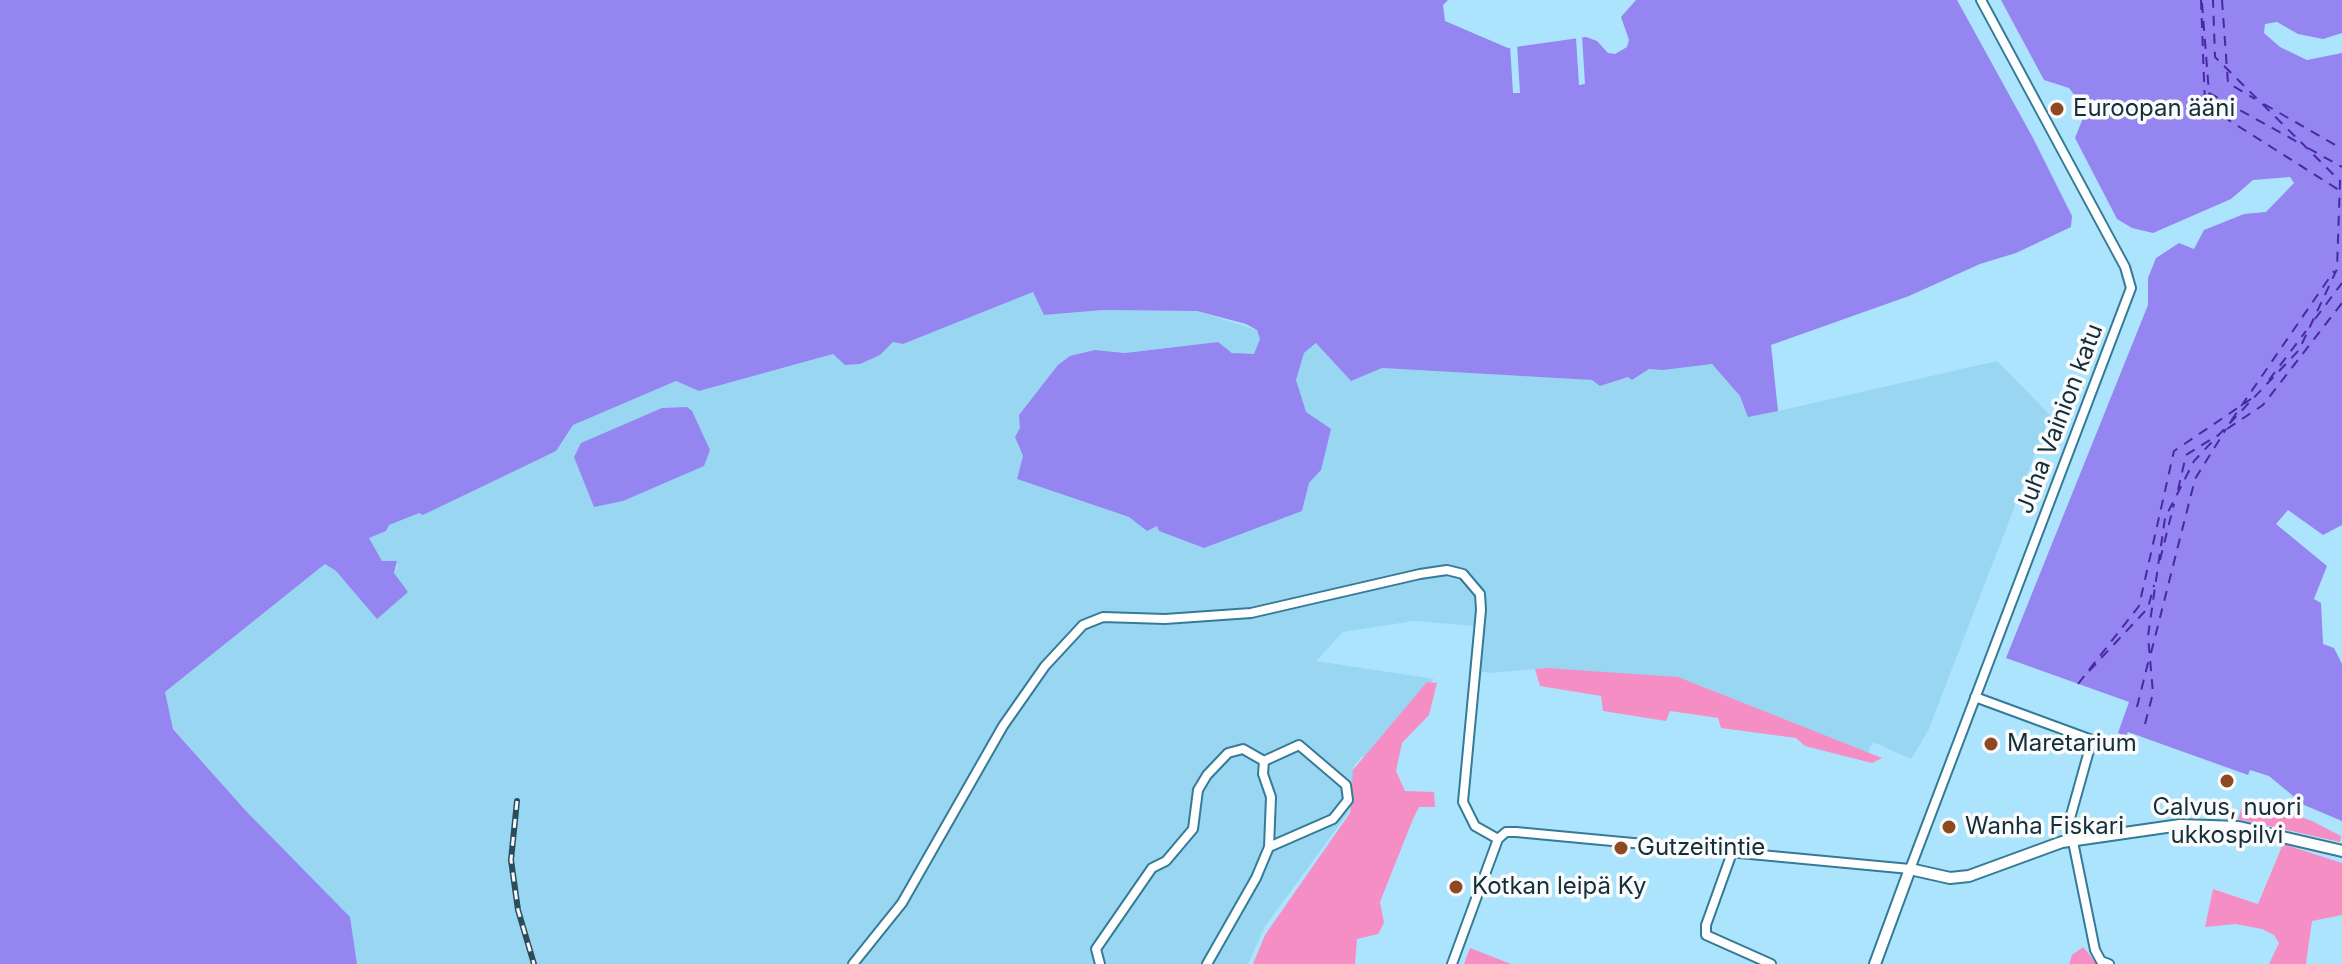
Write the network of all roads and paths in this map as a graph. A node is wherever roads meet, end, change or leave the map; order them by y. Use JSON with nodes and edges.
{"nodes":[{"id":1,"x":1981,"y":0,"type":"edge"},
{"id":2,"x":1975,"y":697,"type":"junction"},
{"id":3,"x":1264,"y":761,"type":"junction"},
{"id":4,"x":1498,"y":839,"type":"junction"},
{"id":5,"x":2071,"y":840,"type":"junction"},
{"id":6,"x":1269,"y":847,"type":"junction"},
{"id":7,"x":1733,"y":850,"type":"junction"},
{"id":8,"x":2342,"y":851,"type":"edge"},
{"id":9,"x":1910,"y":869,"type":"junction"},
{"id":10,"x":853,"y":964,"type":"edge"},
{"id":11,"x":1100,"y":964,"type":"edge"},
{"id":12,"x":1207,"y":964,"type":"edge"},
{"id":13,"x":1452,"y":964,"type":"edge"},
{"id":14,"x":1771,"y":964,"type":"edge"},
{"id":15,"x":1875,"y":964,"type":"edge"},
{"id":16,"x":2109,"y":964,"type":"edge"}],
"edges":[{"from":1,"to":2,"type":"street","name":"Juha Vainion katu"},
{"from":2,"to":5,"type":"street"},
{"from":2,"to":9,"type":"street","name":"Juha Vainion katu"},
{"from":3,"to":6,"type":"street"},
{"from":3,"to":6,"type":"street"},
{"from":3,"to":11,"type":"street"},
{"from":4,"to":7,"type":"street"},
{"from":4,"to":10,"type":"street"},
{"from":4,"to":13,"type":"street"},
{"from":5,"to":8,"type":"street"},
{"from":5,"to":9,"type":"street"},
{"from":5,"to":16,"type":"street"},
{"from":6,"to":12,"type":"street"},
{"from":7,"to":9,"type":"street"},
{"from":7,"to":14,"type":"street"},
{"from":9,"to":15,"type":"street"}]}
